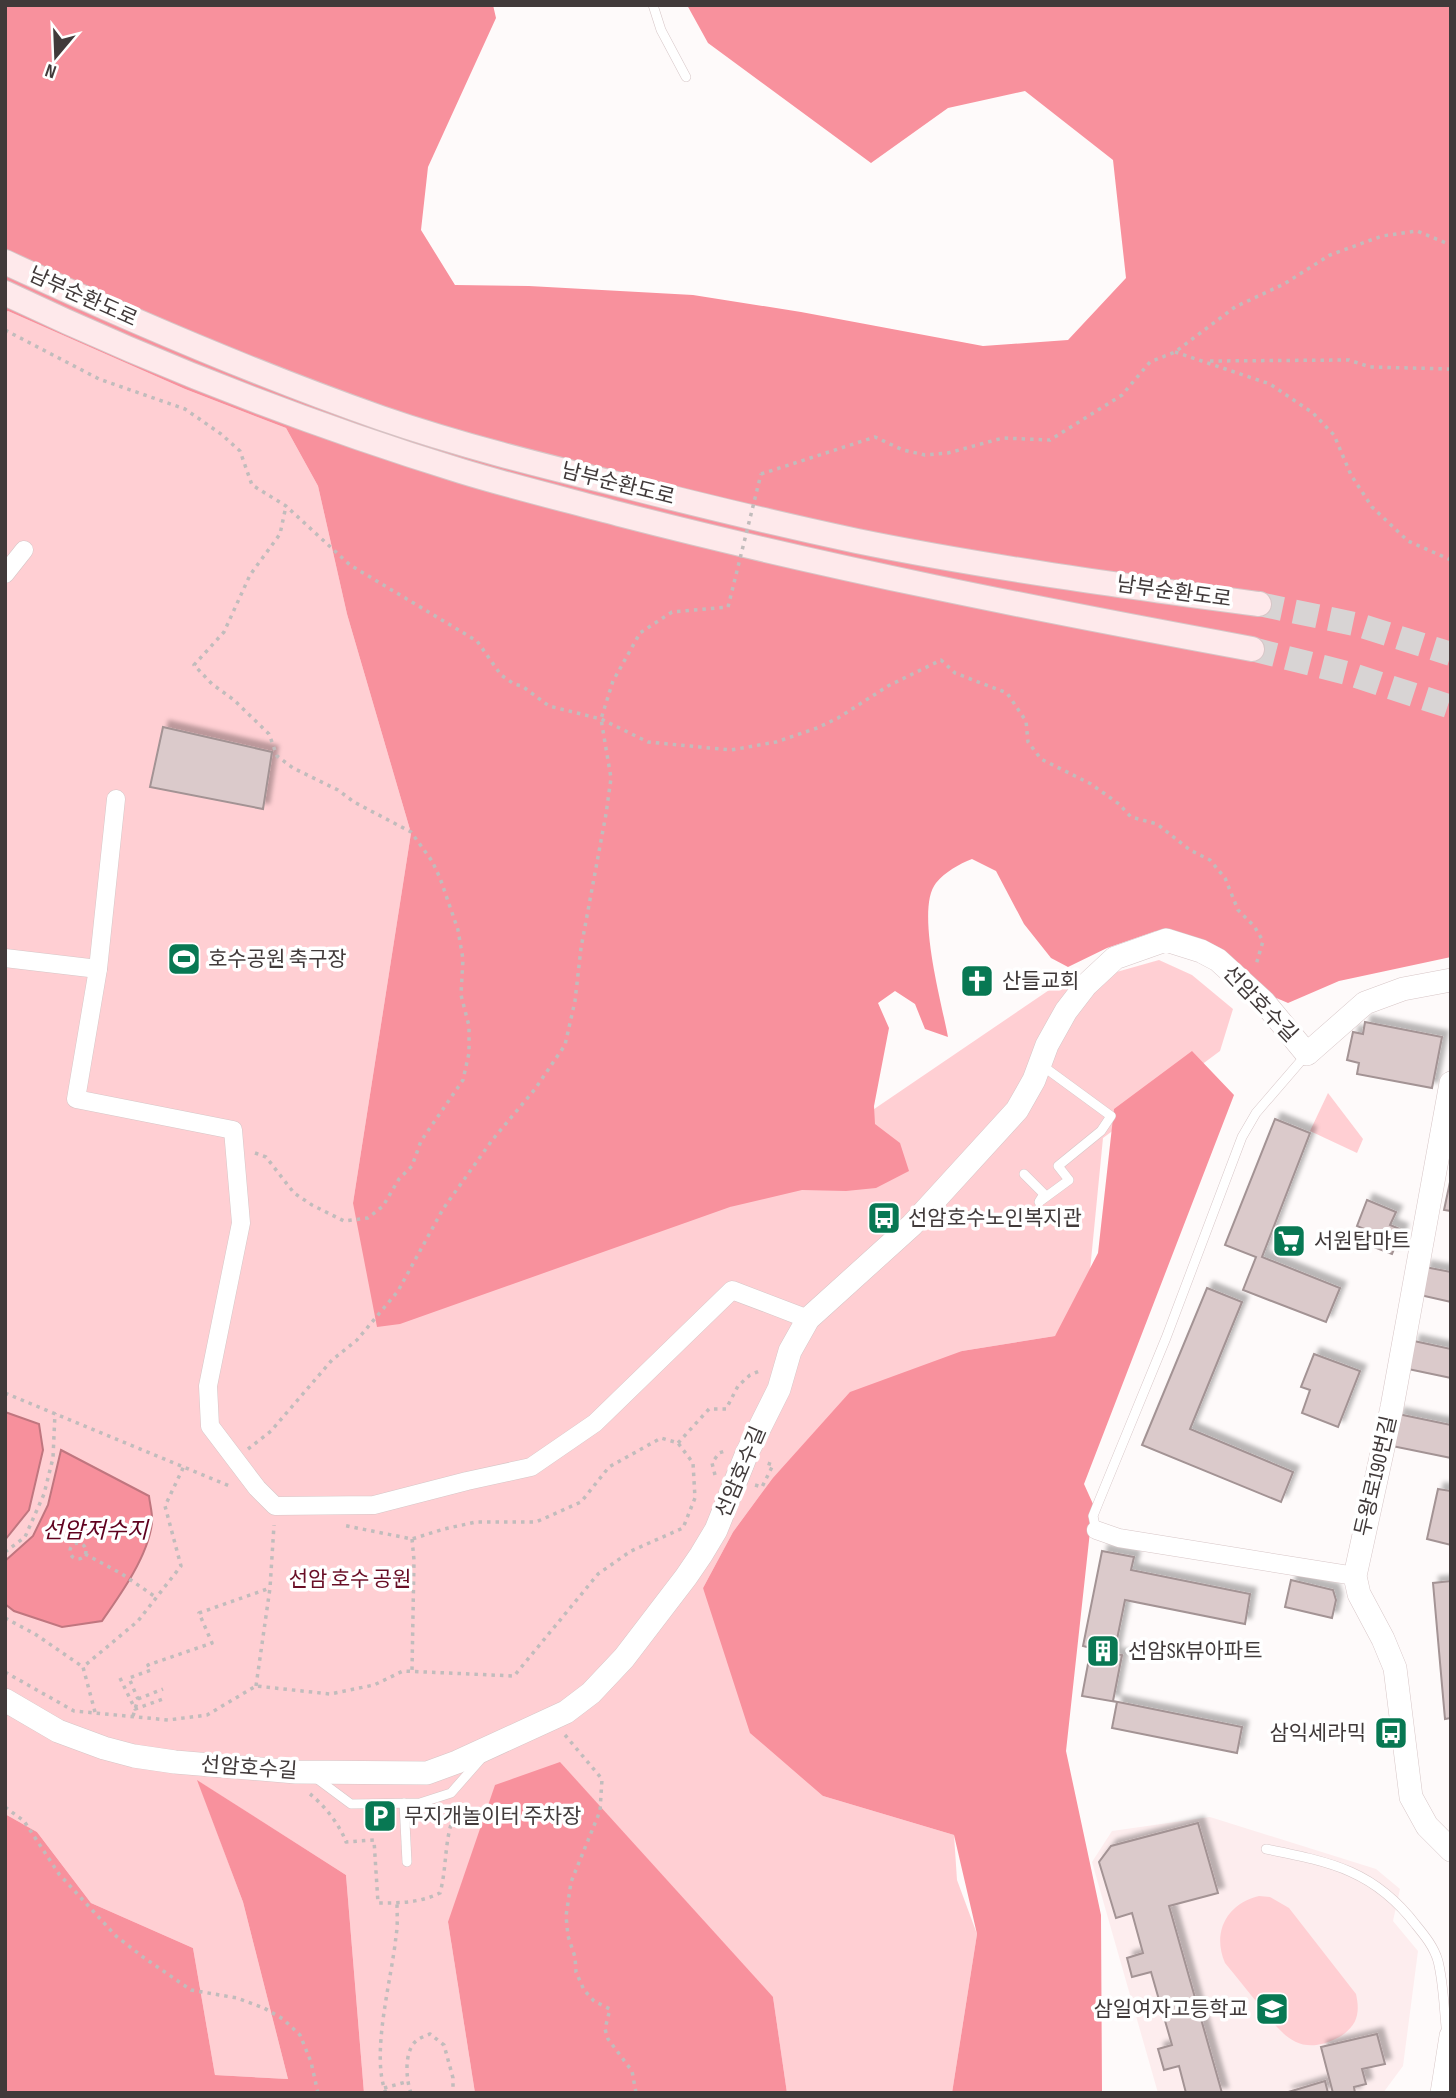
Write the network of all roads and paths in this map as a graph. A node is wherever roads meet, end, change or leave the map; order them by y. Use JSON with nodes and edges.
{"nodes":[{"id":1,"x":653,"y":5,"type":"edge"},
{"id":2,"x":685,"y":77,"type":"dead end"},
{"id":3,"x":1451,"y":245,"type":"edge"},
{"id":4,"x":5,"y":262,"type":"edge"},
{"id":5,"x":5,"y":293,"type":"edge"},
{"id":6,"x":5,"y":330,"type":"edge"},
{"id":7,"x":1175,"y":352,"type":"junction"},
{"id":8,"x":1205,"y":361,"type":"junction"},
{"id":9,"x":1451,"y":369,"type":"edge"},
{"id":10,"x":286,"y":506,"type":"junction"},
{"id":11,"x":24,"y":550,"type":"dead end"},
{"id":12,"x":1451,"y":560,"type":"edge"},
{"id":13,"x":5,"y":574,"type":"edge"},
{"id":14,"x":1259,"y":604,"type":"tunnel mouth"},
{"id":15,"x":1252,"y":649,"type":"tunnel mouth"},
{"id":16,"x":601,"y":719,"type":"junction"},
{"id":17,"x":116,"y":799,"type":"dead end"},
{"id":18,"x":5,"y":958,"type":"edge"},
{"id":19,"x":98,"y":969,"type":"junction"},
{"id":20,"x":1237,"y":976,"type":"junction"},
{"id":21,"x":1451,"y":980,"type":"edge"},
{"id":22,"x":1307,"y":1054,"type":"junction"},
{"id":23,"x":1040,"y":1064,"type":"junction"},
{"id":24,"x":1451,"y":1083,"type":"edge"},
{"id":25,"x":234,"y":1144,"type":"junction"},
{"id":26,"x":1024,"y":1174,"type":"dead end"},
{"id":27,"x":808,"y":1319,"type":"junction"},
{"id":28,"x":764,"y":1367,"type":"dead end"},
{"id":29,"x":55,"y":1413,"type":"dead end"},
{"id":30,"x":678,"y":1443,"type":"dead end"},
{"id":31,"x":234,"y":1458,"type":"junction"},
{"id":32,"x":184,"y":1466,"type":"dead end"},
{"id":33,"x":275,"y":1506,"type":"junction"},
{"id":34,"x":1096,"y":1530,"type":"joint"},
{"id":35,"x":412,"y":1539,"type":"dead end"},
{"id":36,"x":5,"y":1552,"type":"edge"},
{"id":37,"x":85,"y":1554,"type":"junction"},
{"id":38,"x":598,"y":1574,"type":"dead end"},
{"id":39,"x":1355,"y":1576,"type":"junction"},
{"id":40,"x":270,"y":1588,"type":"junction"},
{"id":41,"x":157,"y":1598,"type":"junction"},
{"id":42,"x":5,"y":1618,"type":"edge"},
{"id":43,"x":83,"y":1667,"type":"junction"},
{"id":44,"x":412,"y":1670,"type":"junction"},
{"id":45,"x":5,"y":1672,"type":"edge"},
{"id":46,"x":120,"y":1678,"type":"dead end"},
{"id":47,"x":256,"y":1686,"type":"junction"},
{"id":48,"x":163,"y":1689,"type":"dead end"},
{"id":49,"x":166,"y":1698,"type":"dead end"},
{"id":50,"x":138,"y":1699,"type":"junction"},
{"id":51,"x":5,"y":1700,"type":"edge"},
{"id":52,"x":135,"y":1709,"type":"junction"},
{"id":53,"x":95,"y":1713,"type":"junction"},
{"id":54,"x":133,"y":1716,"type":"junction"},
{"id":55,"x":546,"y":1721,"type":"junction"},
{"id":56,"x":493,"y":1746,"type":"junction"},
{"id":57,"x":309,"y":1772,"type":"junction"},
{"id":58,"x":404,"y":1803,"type":"junction"},
{"id":59,"x":5,"y":1807,"type":"edge"},
{"id":60,"x":1266,"y":1849,"type":"dead end"},
{"id":61,"x":1451,"y":1850,"type":"edge"},
{"id":62,"x":407,"y":1862,"type":"dead end"},
{"id":63,"x":397,"y":1903,"type":"dead end"},
{"id":64,"x":1450,"y":2044,"type":"edge"},
{"id":65,"x":407,"y":2082,"type":"junction"},
{"id":66,"x":385,"y":2090,"type":"edge"},
{"id":67,"x":318,"y":2093,"type":"edge"},
{"id":68,"x":411,"y":2093,"type":"edge"},
{"id":69,"x":453,"y":2093,"type":"edge"},
{"id":70,"x":636,"y":2093,"type":"edge"},
{"id":71,"x":1442,"y":2093,"type":"edge"}],
"edges":[{"from":1,"to":2,"type":"lane"},
{"from":3,"to":7,"type":"path"},
{"from":4,"to":14,"type":"main road","name":"남부순환도로"},
{"from":5,"to":15,"type":"main road","name":"남부순환도로"},
{"from":6,"to":10,"type":"path"},
{"from":7,"to":8,"type":"path"},
{"from":7,"to":16,"type":"path","bridge":true},
{"from":8,"to":9,"type":"path"},
{"from":8,"to":12,"type":"path"},
{"from":10,"to":16,"type":"path"},
{"from":10,"to":25,"type":"path"},
{"from":11,"to":13,"type":"street"},
{"from":16,"to":20,"type":"path"},
{"from":16,"to":31,"type":"path"},
{"from":17,"to":19,"type":"street"},
{"from":18,"to":19,"type":"street"},
{"from":19,"to":25,"type":"street"},
{"from":20,"to":22,"type":"street","name":"선암호수길"},
{"from":20,"to":23,"type":"street","name":"선암호수길"},
{"from":21,"to":22,"type":"street"},
{"from":22,"to":34,"type":"lane"},
{"from":23,"to":26,"type":"lane"},
{"from":23,"to":27,"type":"street","name":"선암호수길"},
{"from":24,"to":39,"type":"street","name":"두왕로190번길"},
{"from":25,"to":31,"type":"street"},
{"from":27,"to":33,"type":"street"},
{"from":27,"to":55,"type":"street","name":"선암호수길"},
{"from":28,"to":30,"type":"path"},
{"from":29,"to":36,"type":"path"},
{"from":31,"to":33,"type":"street"},
{"from":32,"to":41,"type":"path"},
{"from":33,"to":40,"type":"path"},
{"from":34,"to":39,"type":"street"},
{"from":35,"to":44,"type":"path"},
{"from":37,"to":37,"type":"path"},
{"from":37,"to":41,"type":"path"},
{"from":38,"to":44,"type":"path"},
{"from":39,"to":61,"type":"street"},
{"from":40,"to":47,"type":"path"},
{"from":40,"to":50,"type":"path"},
{"from":41,"to":43,"type":"path"},
{"from":42,"to":43,"type":"path"},
{"from":43,"to":53,"type":"path"},
{"from":44,"to":47,"type":"path"},
{"from":45,"to":53,"type":"path"},
{"from":46,"to":52,"type":"path"},
{"from":47,"to":54,"type":"path"},
{"from":48,"to":50,"type":"path"},
{"from":49,"to":52,"type":"path"},
{"from":50,"to":52,"type":"path"},
{"from":51,"to":57,"type":"street","name":"선암호수길"},
{"from":52,"to":54,"type":"path"},
{"from":53,"to":54,"type":"path"},
{"from":55,"to":56,"type":"street","name":"선암호수길"},
{"from":55,"to":70,"type":"path"},
{"from":56,"to":57,"type":"street","name":"선암호수길"},
{"from":56,"to":58,"type":"lane"},
{"from":57,"to":58,"type":"lane"},
{"from":58,"to":62,"type":"lane"},
{"from":59,"to":67,"type":"path"},
{"from":60,"to":64,"type":"lane"},
{"from":63,"to":66,"type":"path"},
{"from":64,"to":71,"type":"street"},
{"from":65,"to":66,"type":"path"},
{"from":65,"to":68,"type":"path"},
{"from":65,"to":69,"type":"path"}]}
